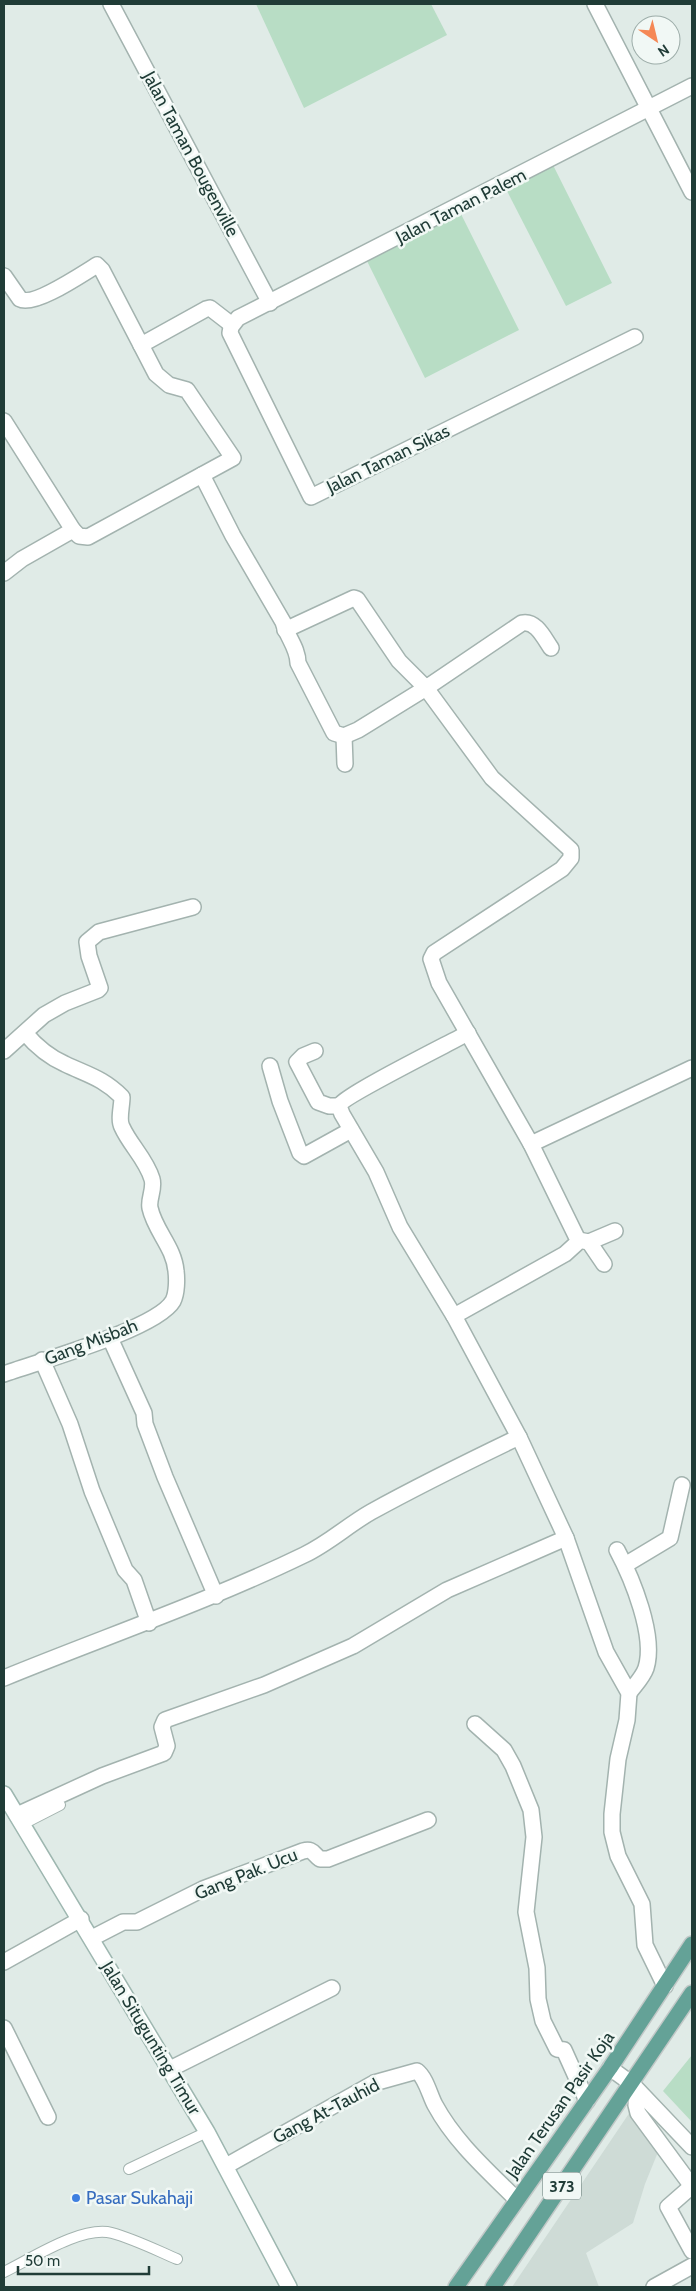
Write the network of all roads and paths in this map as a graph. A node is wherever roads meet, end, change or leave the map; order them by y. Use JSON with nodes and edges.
{"nodes":[{"id":1,"x":111,"y":4,"type":"edge"},
{"id":2,"x":595,"y":4,"type":"edge"},
{"id":3,"x":692,"y":86,"type":"edge"},
{"id":4,"x":649,"y":109,"type":"junction"},
{"id":5,"x":692,"y":192,"type":"edge"},
{"id":6,"x":4,"y":276,"type":"edge"},
{"id":7,"x":270,"y":303,"type":"junction"},
{"id":8,"x":232,"y":326,"type":"junction"},
{"id":9,"x":635,"y":337,"type":"dead end"},
{"id":10,"x":141,"y":345,"type":"junction"},
{"id":11,"x":4,"y":421,"type":"edge"},
{"id":12,"x":202,"y":476,"type":"junction"},
{"id":13,"x":73,"y":530,"type":"junction"},
{"id":14,"x":4,"y":574,"type":"edge"},
{"id":15,"x":286,"y":630,"type":"junction"},
{"id":16,"x":551,"y":648,"type":"dead end"},
{"id":17,"x":426,"y":688,"type":"junction"},
{"id":18,"x":344,"y":736,"type":"junction"},
{"id":19,"x":346,"y":764,"type":"dead end"},
{"id":20,"x":193,"y":907,"type":"dead end"},
{"id":21,"x":25,"y":1033,"type":"junction"},
{"id":22,"x":468,"y":1033,"type":"junction"},
{"id":23,"x":4,"y":1051,"type":"edge"},
{"id":24,"x":315,"y":1051,"type":"dead end"},
{"id":25,"x":270,"y":1066,"type":"dead end"},
{"id":26,"x":692,"y":1068,"type":"edge"},
{"id":27,"x":339,"y":1106,"type":"junction"},
{"id":28,"x":351,"y":1130,"type":"junction"},
{"id":29,"x":531,"y":1144,"type":"junction"},
{"id":30,"x":615,"y":1231,"type":"dead end"},
{"id":31,"x":583,"y":1241,"type":"junction"},
{"id":32,"x":604,"y":1264,"type":"dead end"},
{"id":33,"x":454,"y":1316,"type":"junction"},
{"id":34,"x":110,"y":1338,"type":"junction"},
{"id":35,"x":42,"y":1360,"type":"junction"},
{"id":36,"x":4,"y":1374,"type":"edge"},
{"id":37,"x":519,"y":1437,"type":"junction"},
{"id":38,"x":682,"y":1485,"type":"dead end"},
{"id":39,"x":566,"y":1538,"type":"junction"},
{"id":40,"x":617,"y":1550,"type":"dead end"},
{"id":41,"x":625,"y":1565,"type":"junction"},
{"id":42,"x":216,"y":1596,"type":"junction"},
{"id":43,"x":149,"y":1623,"type":"junction"},
{"id":44,"x":4,"y":1678,"type":"edge"},
{"id":45,"x":629,"y":1692,"type":"junction"},
{"id":46,"x":475,"y":1724,"type":"dead end"},
{"id":47,"x":4,"y":1794,"type":"edge"},
{"id":48,"x":60,"y":1805,"type":"dead end"},
{"id":49,"x":20,"y":1819,"type":"junction"},
{"id":50,"x":428,"y":1820,"type":"dead end"},
{"id":51,"x":81,"y":1919,"type":"junction"},
{"id":52,"x":92,"y":1938,"type":"junction"},
{"id":53,"x":692,"y":1944,"type":"edge"},
{"id":54,"x":4,"y":1962,"type":"edge"},
{"id":55,"x":664,"y":1986,"type":"junction"},
{"id":56,"x":332,"y":1988,"type":"dead end"},
{"id":57,"x":692,"y":1993,"type":"edge"},
{"id":58,"x":4,"y":2028,"type":"edge"},
{"id":59,"x":610,"y":2068,"type":"junction"},
{"id":60,"x":170,"y":2069,"type":"junction"},
{"id":61,"x":635,"y":2088,"type":"junction"},
{"id":62,"x":587,"y":2101,"type":"junction"},
{"id":63,"x":48,"y":2118,"type":"dead end"},
{"id":64,"x":207,"y":2132,"type":"junction"},
{"id":65,"x":692,"y":2147,"type":"edge"},
{"id":66,"x":226,"y":2166,"type":"junction"},
{"id":67,"x":129,"y":2169,"type":"dead end"},
{"id":68,"x":692,"y":2180,"type":"edge"},
{"id":69,"x":692,"y":2186,"type":"edge"},
{"id":70,"x":516,"y":2199,"type":"junction"},
{"id":71,"x":692,"y":2251,"type":"edge"},
{"id":72,"x":177,"y":2258,"type":"dead end"},
{"id":73,"x":692,"y":2266,"type":"edge"},
{"id":74,"x":4,"y":2272,"type":"edge"},
{"id":75,"x":289,"y":2287,"type":"edge"},
{"id":76,"x":456,"y":2287,"type":"edge"},
{"id":77,"x":493,"y":2287,"type":"edge"},
{"id":78,"x":654,"y":2287,"type":"edge"}],
"edges":[{"from":1,"to":7,"type":"street","name":"Jalan Taman Bougenville"},
{"from":2,"to":4,"type":"street"},
{"from":3,"to":4,"type":"street","name":"Jalan Taman Palem"},
{"from":4,"to":5,"type":"street"},
{"from":4,"to":7,"type":"street","name":"Jalan Taman Palem"},
{"from":6,"to":10,"type":"street"},
{"from":7,"to":8,"type":"street","name":"Jalan Taman Palem"},
{"from":8,"to":9,"type":"street","name":"Jalan Taman Sikas"},
{"from":8,"to":10,"type":"street"},
{"from":10,"to":12,"type":"street"},
{"from":11,"to":13,"type":"street"},
{"from":12,"to":13,"type":"street"},
{"from":12,"to":15,"type":"street"},
{"from":13,"to":14,"type":"street"},
{"from":15,"to":17,"type":"street"},
{"from":15,"to":18,"type":"street"},
{"from":16,"to":17,"type":"street"},
{"from":17,"to":18,"type":"street"},
{"from":17,"to":22,"type":"street"},
{"from":18,"to":19,"type":"street"},
{"from":20,"to":21,"type":"street"},
{"from":21,"to":23,"type":"street"},
{"from":21,"to":34,"type":"street","name":"Gang Misbah"},
{"from":22,"to":27,"type":"street"},
{"from":22,"to":29,"type":"street"},
{"from":24,"to":27,"type":"street"},
{"from":25,"to":28,"type":"street"},
{"from":26,"to":29,"type":"street"},
{"from":27,"to":28,"type":"street"},
{"from":28,"to":33,"type":"street"},
{"from":29,"to":31,"type":"street"},
{"from":30,"to":31,"type":"street"},
{"from":31,"to":32,"type":"street"},
{"from":31,"to":33,"type":"street"},
{"from":33,"to":37,"type":"street"},
{"from":34,"to":35,"type":"street","name":"Gang Misbah"},
{"from":34,"to":42,"type":"street"},
{"from":35,"to":36,"type":"street","name":"Gang Misbah"},
{"from":35,"to":43,"type":"street"},
{"from":37,"to":39,"type":"street"},
{"from":37,"to":42,"type":"street"},
{"from":38,"to":41,"type":"street"},
{"from":39,"to":45,"type":"street"},
{"from":39,"to":49,"type":"street"},
{"from":40,"to":41,"type":"street"},
{"from":41,"to":45,"type":"street"},
{"from":42,"to":43,"type":"street"},
{"from":43,"to":44,"type":"street"},
{"from":45,"to":55,"type":"street"},
{"from":46,"to":62,"type":"street"},
{"from":47,"to":49,"type":"street","name":"Jalan Situgunting Timur"},
{"from":48,"to":49,"type":"lane"},
{"from":49,"to":51,"type":"street","name":"Jalan Situgunting Timur"},
{"from":50,"to":52,"type":"street","name":"Gang Pak. Ucu"},
{"from":51,"to":52,"type":"street","name":"Jalan Situgunting Timur"},
{"from":51,"to":54,"type":"street"},
{"from":52,"to":60,"type":"street","name":"Jalan Situgunting Timur"},
{"from":53,"to":55,"type":"main road","name":"Jalan Terusan Pasir Koja","number":"373"},
{"from":55,"to":59,"type":"main road","name":"Jalan Terusan Pasir Koja","number":"373"},
{"from":56,"to":60,"type":"street"},
{"from":57,"to":61,"type":"main road","number":"373"},
{"from":58,"to":63,"type":"street"},
{"from":59,"to":61,"type":"street"},
{"from":59,"to":62,"type":"main road","name":"Jalan Terusan Pasir Koja","number":"373"},
{"from":60,"to":64,"type":"street","name":"Jalan Situgunting Timur"},
{"from":61,"to":65,"type":"street"},
{"from":61,"to":68,"type":"street"},
{"from":61,"to":77,"type":"main road","number":"373"},
{"from":62,"to":70,"type":"main road","name":"Jalan Terusan Pasir Koja","number":"373"},
{"from":64,"to":66,"type":"street","name":"Jalan Situgunting Timur"},
{"from":64,"to":67,"type":"lane"},
{"from":66,"to":70,"type":"street","name":"Gang At-Tauhid"},
{"from":66,"to":75,"type":"street","name":"Jalan Situgunting Timur"},
{"from":69,"to":71,"type":"street"},
{"from":70,"to":76,"type":"main road","name":"Jalan Terusan Pasir Koja","number":"373"},
{"from":72,"to":74,"type":"lane"},
{"from":73,"to":78,"type":"street"}]}
